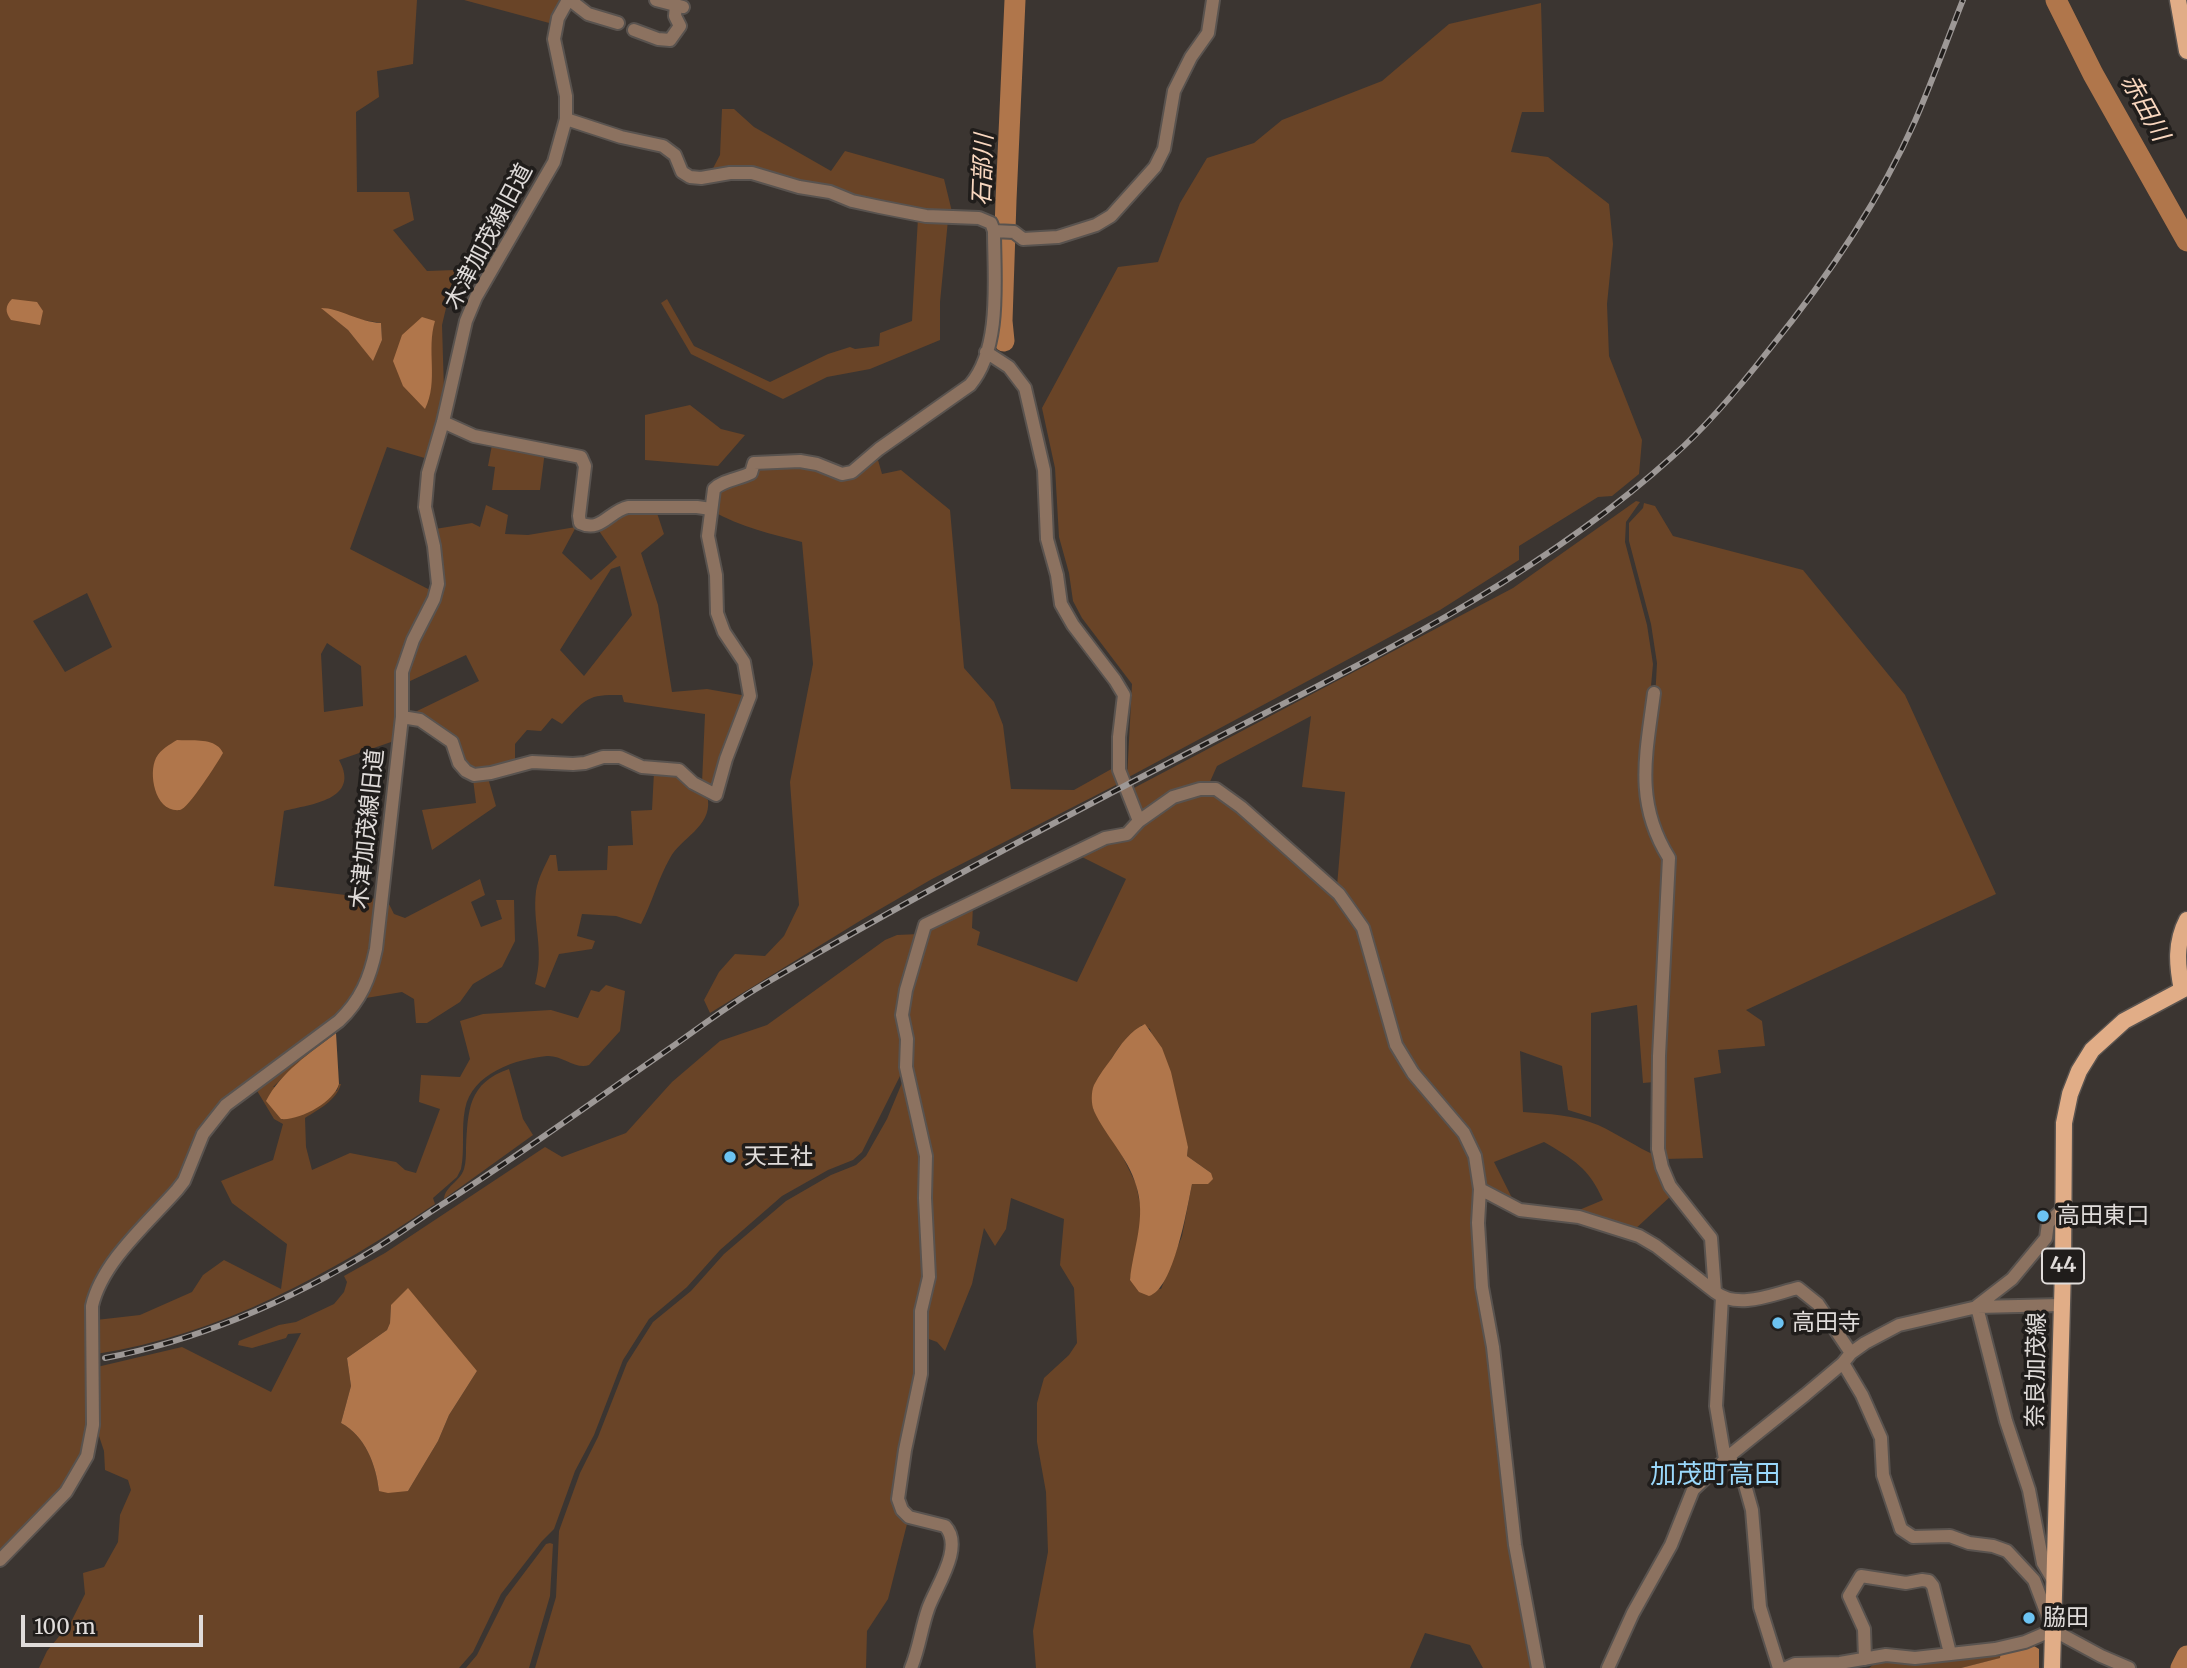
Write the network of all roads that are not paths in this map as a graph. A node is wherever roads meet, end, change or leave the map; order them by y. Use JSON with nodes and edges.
{"nodes":[{"id":1,"x":569,"y":0,"type":"edge"},
{"id":2,"x":656,"y":0,"type":"edge"},
{"id":3,"x":1213,"y":0,"type":"edge"},
{"id":4,"x":2178,"y":0,"type":"edge"},
{"id":5,"x":618,"y":23,"type":"dead end"},
{"id":6,"x":634,"y":30,"type":"dead end"},
{"id":7,"x":2187,"y":51,"type":"edge"},
{"id":8,"x":566,"y":118,"type":"junction"},
{"id":9,"x":996,"y":231,"type":"junction"},
{"id":10,"x":986,"y":352,"type":"junction"},
{"id":11,"x":443,"y":422,"type":"junction"},
{"id":12,"x":711,"y":509,"type":"junction"},
{"id":13,"x":1654,"y":693,"type":"dead end"},
{"id":14,"x":401,"y":717,"type":"junction"},
{"id":15,"x":1139,"y":821,"type":"junction"},
{"id":16,"x":2187,"y":920,"type":"edge"},
{"id":17,"x":2185,"y":989,"type":"edge"},
{"id":18,"x":1480,"y":1189,"type":"junction"},
{"id":19,"x":2064,"y":1208,"type":"junction"},
{"id":20,"x":1718,"y":1295,"type":"junction"},
{"id":21,"x":2061,"y":1305,"type":"junction"},
{"id":22,"x":1976,"y":1307,"type":"junction"},
{"id":23,"x":1847,"y":1358,"type":"junction"},
{"id":24,"x":1727,"y":1457,"type":"junction"},
{"id":25,"x":0,"y":1560,"type":"edge"},
{"id":26,"x":2053,"y":1580,"type":"junction"},
{"id":27,"x":2053,"y":1630,"type":"junction"},
{"id":28,"x":1950,"y":1653,"type":"junction"},
{"id":29,"x":1869,"y":1661,"type":"edge"},
{"id":30,"x":1787,"y":1667,"type":"edge"},
{"id":31,"x":911,"y":1668,"type":"edge"},
{"id":32,"x":1538,"y":1668,"type":"edge"},
{"id":33,"x":1608,"y":1668,"type":"edge"},
{"id":34,"x":2052,"y":1668,"type":"edge"},
{"id":35,"x":2129,"y":1668,"type":"edge"}],
"edges":[{"from":1,"to":5,"type":"street"},
{"from":1,"to":8,"type":"street","name":"木津加茂線旧道"},
{"from":2,"to":6,"type":"street"},
{"from":3,"to":9,"type":"street"},
{"from":4,"to":7,"type":"main road"},
{"from":8,"to":9,"type":"street"},
{"from":8,"to":11,"type":"street","name":"木津加茂線旧道"},
{"from":9,"to":10,"type":"street"},
{"from":10,"to":12,"type":"street"},
{"from":10,"to":15,"type":"street"},
{"from":11,"to":12,"type":"street"},
{"from":11,"to":14,"type":"street","name":"木津加茂線旧道"},
{"from":12,"to":14,"type":"street"},
{"from":13,"to":20,"type":"street"},
{"from":14,"to":25,"type":"street","name":"木津加茂線旧道"},
{"from":15,"to":18,"type":"street"},
{"from":15,"to":31,"type":"street"},
{"from":16,"to":17,"type":"main road","name":"奈良加茂線","number":"44"},
{"from":17,"to":19,"type":"main road","name":"奈良加茂線","number":"44"},
{"from":18,"to":20,"type":"street"},
{"from":18,"to":32,"type":"street"},
{"from":19,"to":21,"type":"main road","name":"奈良加茂線","number":"44"},
{"from":19,"to":22,"type":"street"},
{"from":20,"to":23,"type":"street"},
{"from":20,"to":24,"type":"street"},
{"from":21,"to":22,"type":"street"},
{"from":21,"to":26,"type":"main road","name":"奈良加茂線","number":"44"},
{"from":22,"to":23,"type":"street"},
{"from":22,"to":26,"type":"street"},
{"from":23,"to":24,"type":"street"},
{"from":23,"to":27,"type":"street"},
{"from":24,"to":30,"type":"street"},
{"from":24,"to":33,"type":"street"},
{"from":26,"to":27,"type":"main road","name":"奈良加茂線","number":"44"},
{"from":27,"to":28,"type":"street"},
{"from":27,"to":34,"type":"main road","name":"奈良加茂線","number":"44"},
{"from":27,"to":35,"type":"street"},
{"from":28,"to":29,"type":"street"},
{"from":28,"to":29,"type":"street"},
{"from":29,"to":30,"type":"street"}]}
